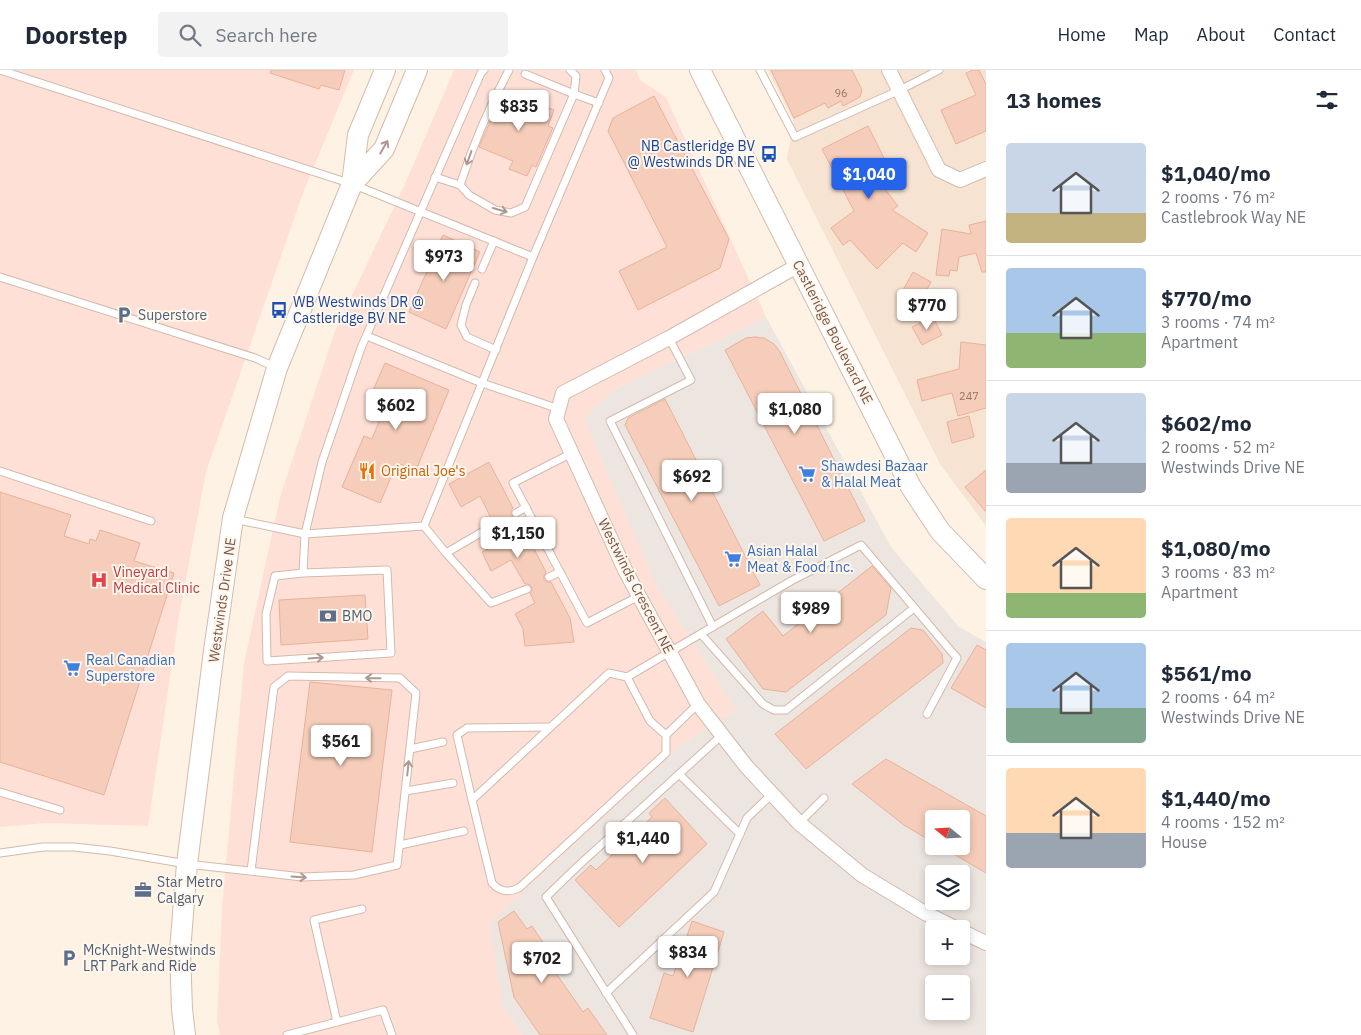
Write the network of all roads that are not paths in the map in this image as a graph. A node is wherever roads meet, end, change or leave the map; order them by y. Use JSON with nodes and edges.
{"nodes":[{"id":1,"x":0,"y":70,"type":"edge"},
{"id":2,"x":385,"y":70,"type":"edge"},
{"id":3,"x":417,"y":70,"type":"edge"},
{"id":4,"x":484,"y":70,"type":"edge"},
{"id":5,"x":509,"y":70,"type":"edge"},
{"id":6,"x":570,"y":70,"type":"edge"},
{"id":7,"x":605,"y":70,"type":"edge"},
{"id":8,"x":700,"y":70,"type":"edge"},
{"id":9,"x":760,"y":70,"type":"edge"},
{"id":10,"x":889,"y":70,"type":"edge"},
{"id":11,"x":939,"y":70,"type":"edge"},
{"id":12,"x":525,"y":74,"type":"dead end"},
{"id":13,"x":900,"y":90,"type":"junction"},
{"id":14,"x":574,"y":94,"type":"junction"},
{"id":15,"x":599,"y":103,"type":"junction"},
{"id":16,"x":986,"y":169,"type":"edge"},
{"id":17,"x":435,"y":177,"type":"junction"},
{"id":18,"x":352,"y":184,"type":"junction"},
{"id":19,"x":460,"y":185,"type":"junction"},
{"id":20,"x":420,"y":211,"type":"junction"},
{"id":21,"x":494,"y":241,"type":"junction"},
{"id":22,"x":533,"y":257,"type":"junction"},
{"id":23,"x":798,"y":265,"type":"junction"},
{"id":24,"x":482,"y":269,"type":"dead end"},
{"id":25,"x":0,"y":277,"type":"edge"},
{"id":26,"x":475,"y":283,"type":"dead end"},
{"id":27,"x":367,"y":336,"type":"junction"},
{"id":28,"x":669,"y":338,"type":"junction"},
{"id":29,"x":496,"y":350,"type":"junction"},
{"id":30,"x":278,"y":368,"type":"junction"},
{"id":31,"x":482,"y":383,"type":"junction"},
{"id":32,"x":559,"y":409,"type":"junction"},
{"id":33,"x":572,"y":453,"type":"junction"},
{"id":34,"x":0,"y":470,"type":"edge"},
{"id":35,"x":526,"y":507,"type":"junction"},
{"id":36,"x":516,"y":513,"type":"dead end"},
{"id":37,"x":233,"y":518,"type":"junction"},
{"id":38,"x":151,"y":521,"type":"dead end"},
{"id":39,"x":424,"y":526,"type":"junction"},
{"id":40,"x":494,"y":526,"type":"dead end"},
{"id":41,"x":305,"y":534,"type":"junction"},
{"id":42,"x":446,"y":553,"type":"junction"},
{"id":43,"x":560,"y":572,"type":"junction"},
{"id":44,"x":303,"y":573,"type":"junction"},
{"id":45,"x":549,"y":577,"type":"dead end"},
{"id":46,"x":986,"y":579,"type":"edge"},
{"id":47,"x":527,"y":589,"type":"dead end"},
{"id":48,"x":639,"y":596,"type":"junction"},
{"id":49,"x":914,"y":608,"type":"junction"},
{"id":50,"x":713,"y":627,"type":"junction"},
{"id":51,"x":701,"y":634,"type":"junction"},
{"id":52,"x":670,"y":652,"type":"junction"},
{"id":53,"x":627,"y":677,"type":"junction"},
{"id":54,"x":698,"y":704,"type":"junction"},
{"id":55,"x":927,"y":714,"type":"dead end"},
{"id":56,"x":550,"y":727,"type":"junction"},
{"id":57,"x":666,"y":735,"type":"junction"},
{"id":58,"x":722,"y":735,"type":"junction"},
{"id":59,"x":443,"y":742,"type":"dead end"},
{"id":60,"x":410,"y":749,"type":"junction"},
{"id":61,"x":679,"y":774,"type":"junction"},
{"id":62,"x":453,"y":783,"type":"dead end"},
{"id":63,"x":406,"y":791,"type":"junction"},
{"id":64,"x":0,"y":792,"type":"edge"},
{"id":65,"x":772,"y":794,"type":"junction"},
{"id":66,"x":824,"y":798,"type":"dead end"},
{"id":67,"x":472,"y":800,"type":"junction"},
{"id":68,"x":60,"y":810,"type":"dead end"},
{"id":69,"x":799,"y":824,"type":"junction"},
{"id":70,"x":464,"y":831,"type":"dead end"},
{"id":71,"x":740,"y":834,"type":"junction"},
{"id":72,"x":400,"y":845,"type":"junction"},
{"id":73,"x":0,"y":853,"type":"edge"},
{"id":74,"x":187,"y":864,"type":"junction"},
{"id":75,"x":250,"y":872,"type":"junction"},
{"id":76,"x":362,"y":909,"type":"dead end"},
{"id":77,"x":939,"y":920,"type":"edge"},
{"id":78,"x":970,"y":935,"type":"edge"},
{"id":79,"x":986,"y":943,"type":"edge"},
{"id":80,"x":606,"y":993,"type":"junction"},
{"id":81,"x":337,"y":1022,"type":"junction"},
{"id":82,"x":182,"y":1034,"type":"edge"},
{"id":83,"x":287,"y":1035,"type":"edge"},
{"id":84,"x":392,"y":1035,"type":"edge"},
{"id":85,"x":633,"y":1035,"type":"edge"}],
"edges":[{"from":1,"to":18,"type":"lane"},
{"from":2,"to":18,"type":"street","name":"Westwinds Drive NE"},
{"from":18,"to":3,"type":"street","name":"Westwinds Drive NE","one_way":true},
{"from":4,"to":17,"type":"lane"},
{"from":5,"to":19,"type":"lane","one_way":true},
{"from":6,"to":14,"type":"lane"},
{"from":7,"to":15,"type":"lane"},
{"from":8,"to":23,"type":"street","name":"Castleridge Boulevard NE"},
{"from":9,"to":13,"type":"lane"},
{"from":10,"to":13,"type":"street"},
{"from":11,"to":13,"type":"lane"},
{"from":12,"to":14,"type":"lane"},
{"from":13,"to":16,"type":"street"},
{"from":14,"to":15,"type":"lane"},
{"from":19,"to":14,"type":"lane","one_way":true},
{"from":15,"to":22,"type":"lane"},
{"from":17,"to":19,"type":"lane"},
{"from":17,"to":20,"type":"lane"},
{"from":18,"to":20,"type":"lane"},
{"from":18,"to":30,"type":"street","name":"Westwinds Drive NE"},
{"from":20,"to":21,"type":"lane"},
{"from":20,"to":27,"type":"lane"},
{"from":21,"to":22,"type":"lane"},
{"from":21,"to":24,"type":"lane"},
{"from":22,"to":29,"type":"lane"},
{"from":23,"to":28,"type":"street"},
{"from":23,"to":46,"type":"street","name":"Castleridge Boulevard NE"},
{"from":25,"to":30,"type":"lane"},
{"from":26,"to":29,"type":"lane"},
{"from":27,"to":31,"type":"lane"},
{"from":27,"to":41,"type":"lane"},
{"from":28,"to":32,"type":"street"},
{"from":28,"to":50,"type":"lane"},
{"from":29,"to":31,"type":"lane"},
{"from":30,"to":37,"type":"street","name":"Westwinds Drive NE"},
{"from":31,"to":32,"type":"lane"},
{"from":31,"to":39,"type":"lane"},
{"from":32,"to":33,"type":"street","name":"Westwinds Crescent NE"},
{"from":33,"to":35,"type":"lane"},
{"from":33,"to":48,"type":"street","name":"Westwinds Crescent NE"},
{"from":34,"to":38,"type":"lane"},
{"from":35,"to":36,"type":"lane"},
{"from":35,"to":43,"type":"lane"},
{"from":37,"to":41,"type":"lane"},
{"from":37,"to":74,"type":"street","name":"Westwinds Drive NE"},
{"from":39,"to":41,"type":"lane"},
{"from":39,"to":42,"type":"lane"},
{"from":40,"to":42,"type":"lane"},
{"from":41,"to":44,"type":"lane"},
{"from":42,"to":47,"type":"lane"},
{"from":43,"to":45,"type":"lane"},
{"from":43,"to":48,"type":"lane"},
{"from":44,"to":44,"type":"lane","one_way":true},
{"from":48,"to":52,"type":"street","name":"Westwinds Crescent NE"},
{"from":49,"to":50,"type":"lane"},
{"from":49,"to":51,"type":"lane"},
{"from":49,"to":55,"type":"lane"},
{"from":50,"to":51,"type":"lane"},
{"from":51,"to":52,"type":"lane"},
{"from":52,"to":53,"type":"lane"},
{"from":52,"to":54,"type":"street","name":"Westwinds Crescent NE"},
{"from":53,"to":56,"type":"lane"},
{"from":53,"to":57,"type":"lane"},
{"from":54,"to":57,"type":"lane"},
{"from":54,"to":58,"type":"street","name":"Westwinds Crescent NE"},
{"from":56,"to":67,"type":"lane"},
{"from":56,"to":67,"type":"lane"},
{"from":57,"to":67,"type":"lane"},
{"from":58,"to":61,"type":"lane"},
{"from":58,"to":65,"type":"street","name":"Westwinds Crescent NE"},
{"from":59,"to":60,"type":"lane"},
{"from":63,"to":60,"type":"lane","one_way":true},
{"from":60,"to":75,"type":"lane","one_way":true},
{"from":61,"to":71,"type":"lane"},
{"from":61,"to":80,"type":"lane"},
{"from":62,"to":63,"type":"lane"},
{"from":63,"to":72,"type":"lane"},
{"from":64,"to":68,"type":"lane"},
{"from":65,"to":69,"type":"street","name":"Westwinds Crescent NE"},
{"from":65,"to":71,"type":"lane"},
{"from":66,"to":69,"type":"lane"},
{"from":69,"to":77,"type":"street","name":"Westwinds Crescent NE"},
{"from":70,"to":72,"type":"lane"},
{"from":71,"to":80,"type":"lane"},
{"from":75,"to":72,"type":"lane","one_way":true},
{"from":73,"to":74,"type":"lane"},
{"from":74,"to":75,"type":"lane"},
{"from":74,"to":82,"type":"street","name":"Westwinds Drive NE"},
{"from":76,"to":81,"type":"lane"},
{"from":78,"to":79,"type":"street"},
{"from":80,"to":85,"type":"lane"},
{"from":81,"to":83,"type":"lane"},
{"from":81,"to":84,"type":"lane"}]}
